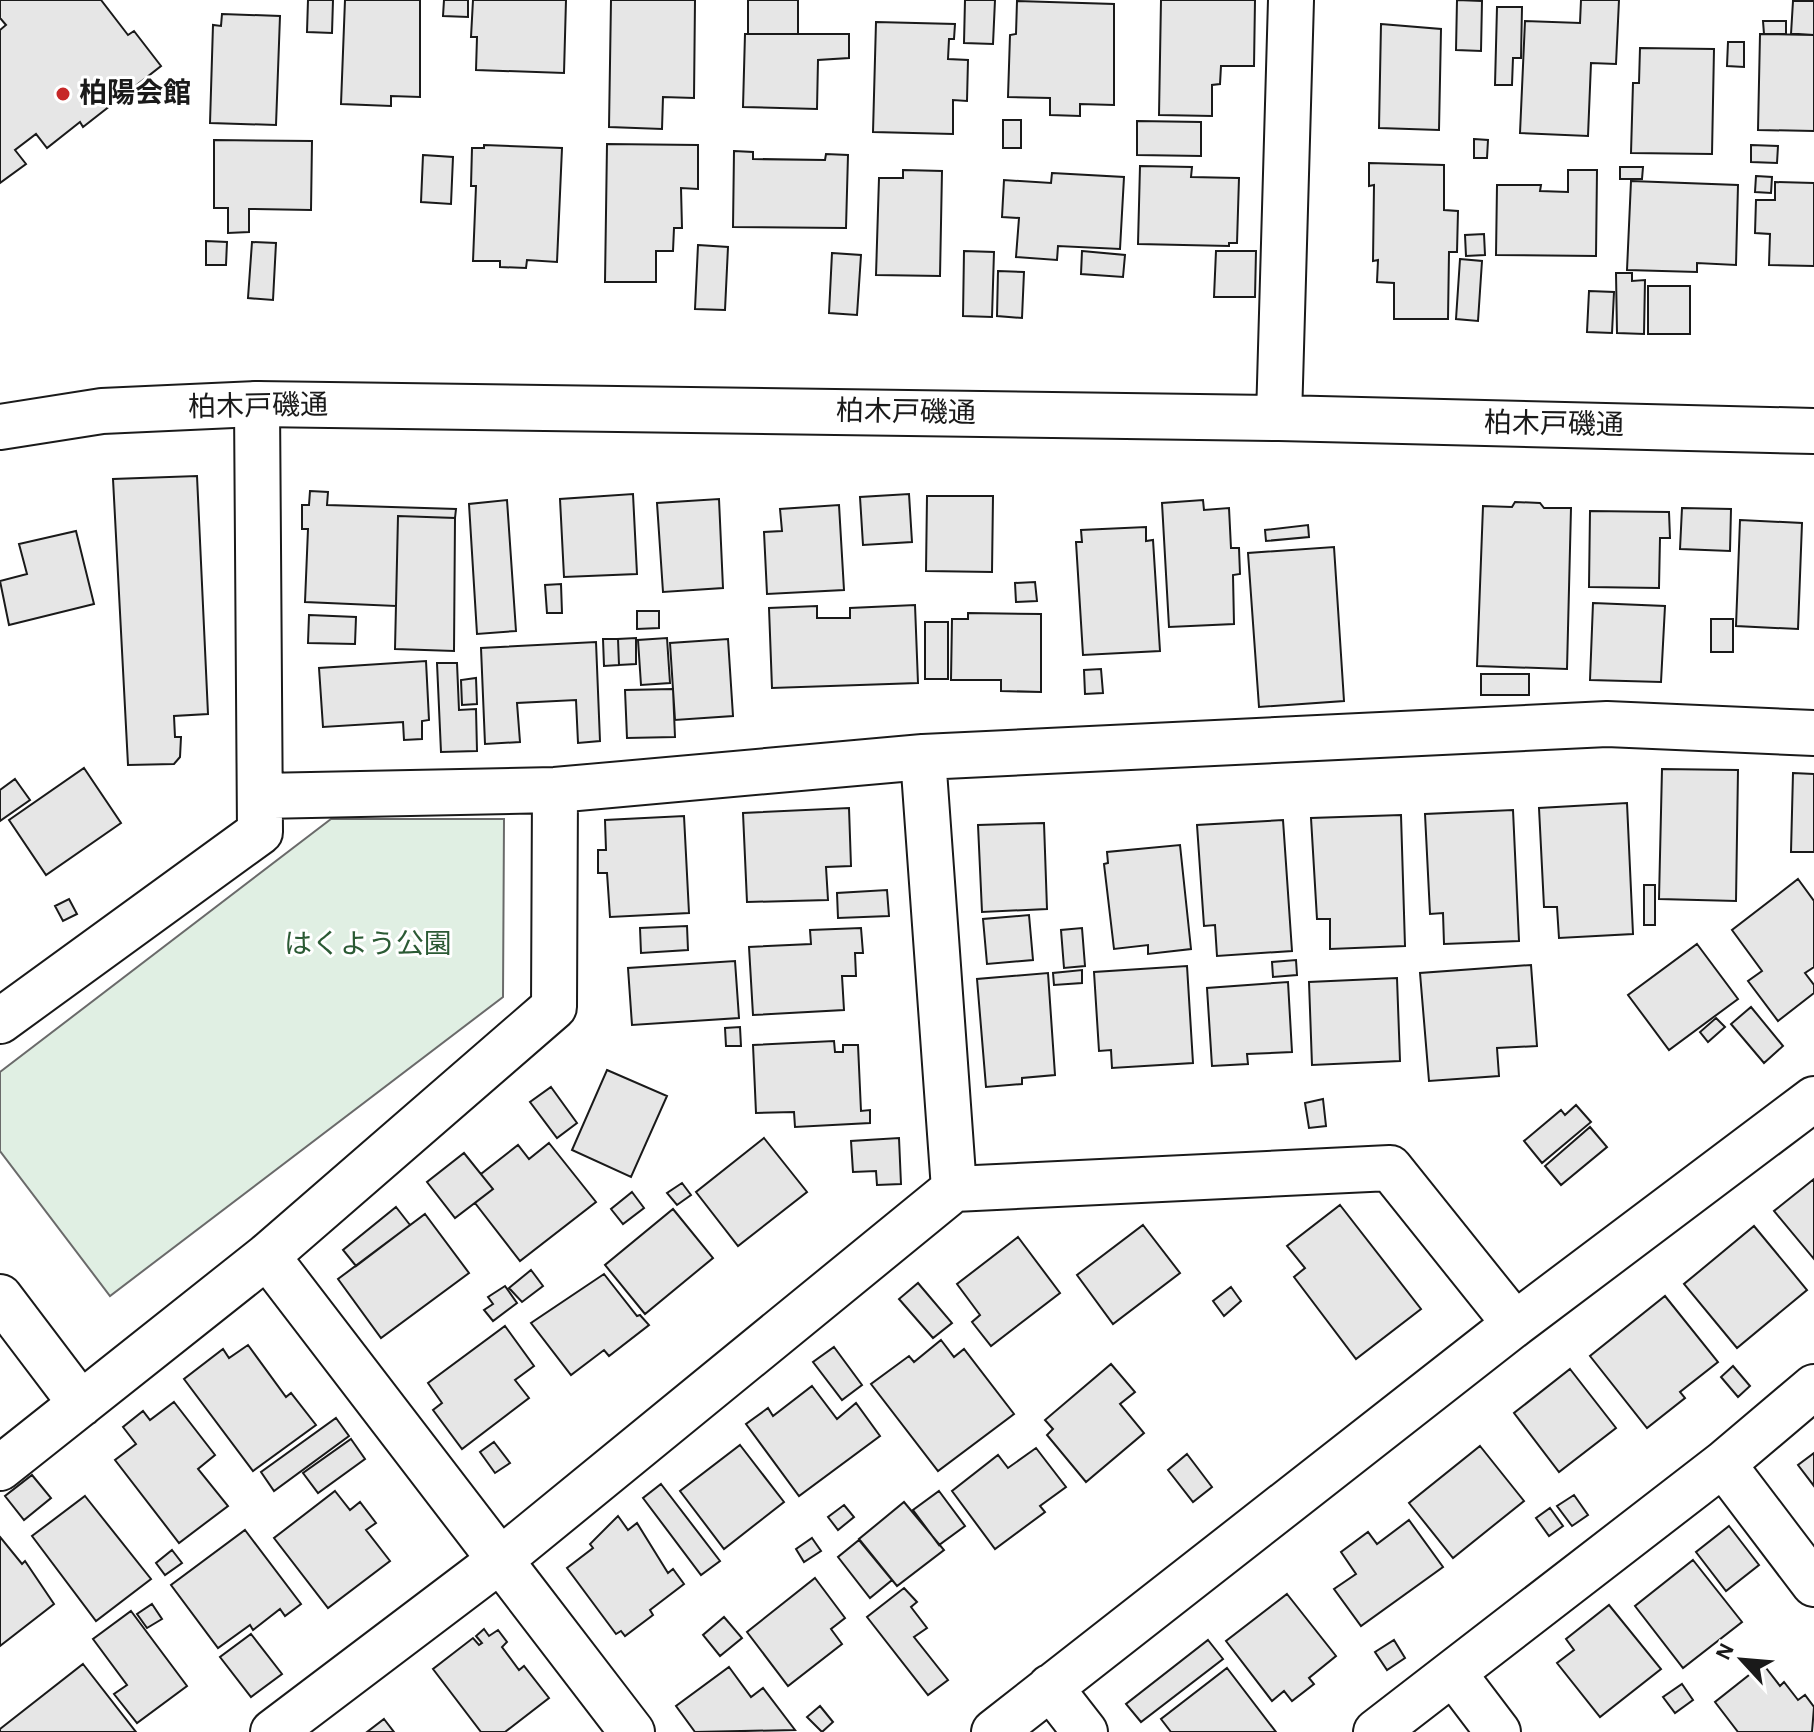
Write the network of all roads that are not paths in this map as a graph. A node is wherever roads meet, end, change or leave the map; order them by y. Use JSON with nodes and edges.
{"nodes":[{"id":1,"x":1291,"y":0,"type":"edge"},
{"id":2,"x":257,"y":404,"type":"junction"},
{"id":3,"x":1279,"y":418,"type":"junction"},
{"id":4,"x":0,"y":427,"type":"edge"},
{"id":5,"x":1814,"y":431,"type":"edge"},
{"id":6,"x":1814,"y":733,"type":"edge"},
{"id":7,"x":923,"y":757,"type":"junction"},
{"id":8,"x":555,"y":790,"type":"junction"},
{"id":9,"x":261,"y":796,"type":"junction"},
{"id":10,"x":0,"y":1021,"type":"edge"},
{"id":11,"x":1813,"y":1102,"type":"edge"},
{"id":12,"x":954,"y":1189,"type":"junction"},
{"id":13,"x":267,"y":1256,"type":"junction"},
{"id":14,"x":0,"y":1297,"type":"edge"},
{"id":15,"x":1515,"y":1324,"type":"junction"},
{"id":16,"x":1814,"y":1387,"type":"edge"},
{"id":17,"x":81,"y":1404,"type":"junction"},
{"id":18,"x":1723,"y":1464,"type":"junction"},
{"id":19,"x":0,"y":1468,"type":"edge"},
{"id":20,"x":499,"y":1561,"type":"junction"},
{"id":21,"x":1814,"y":1584,"type":"edge"},
{"id":22,"x":1454,"y":1674,"type":"junction"},
{"id":23,"x":1050,"y":1687,"type":"junction"},
{"id":24,"x":273,"y":1732,"type":"edge"},
{"id":25,"x":632,"y":1732,"type":"edge"},
{"id":26,"x":994,"y":1732,"type":"edge"},
{"id":27,"x":1085,"y":1732,"type":"edge"},
{"id":28,"x":1376,"y":1732,"type":"edge"},
{"id":29,"x":1498,"y":1732,"type":"edge"}],
"edges":[{"from":1,"to":3,"type":"street"},
{"from":2,"to":3,"type":"street","name":"柏木戸磯通"},
{"from":2,"to":4,"type":"street","name":"柏木戸磯通"},
{"from":2,"to":9,"type":"street"},
{"from":3,"to":5,"type":"street","name":"柏木戸磯通"},
{"from":6,"to":7,"type":"street"},
{"from":7,"to":8,"type":"street"},
{"from":7,"to":12,"type":"street"},
{"from":8,"to":9,"type":"street"},
{"from":8,"to":13,"type":"street"},
{"from":9,"to":10,"type":"street"},
{"from":11,"to":15,"type":"street"},
{"from":12,"to":15,"type":"street"},
{"from":12,"to":20,"type":"street"},
{"from":13,"to":17,"type":"street"},
{"from":13,"to":20,"type":"street"},
{"from":14,"to":17,"type":"street"},
{"from":15,"to":23,"type":"street"},
{"from":16,"to":18,"type":"street"},
{"from":17,"to":19,"type":"street"},
{"from":18,"to":21,"type":"street"},
{"from":18,"to":22,"type":"street"},
{"from":20,"to":24,"type":"street"},
{"from":20,"to":25,"type":"street"},
{"from":22,"to":28,"type":"street"},
{"from":22,"to":29,"type":"street"},
{"from":23,"to":26,"type":"street"},
{"from":23,"to":27,"type":"street"}]}
